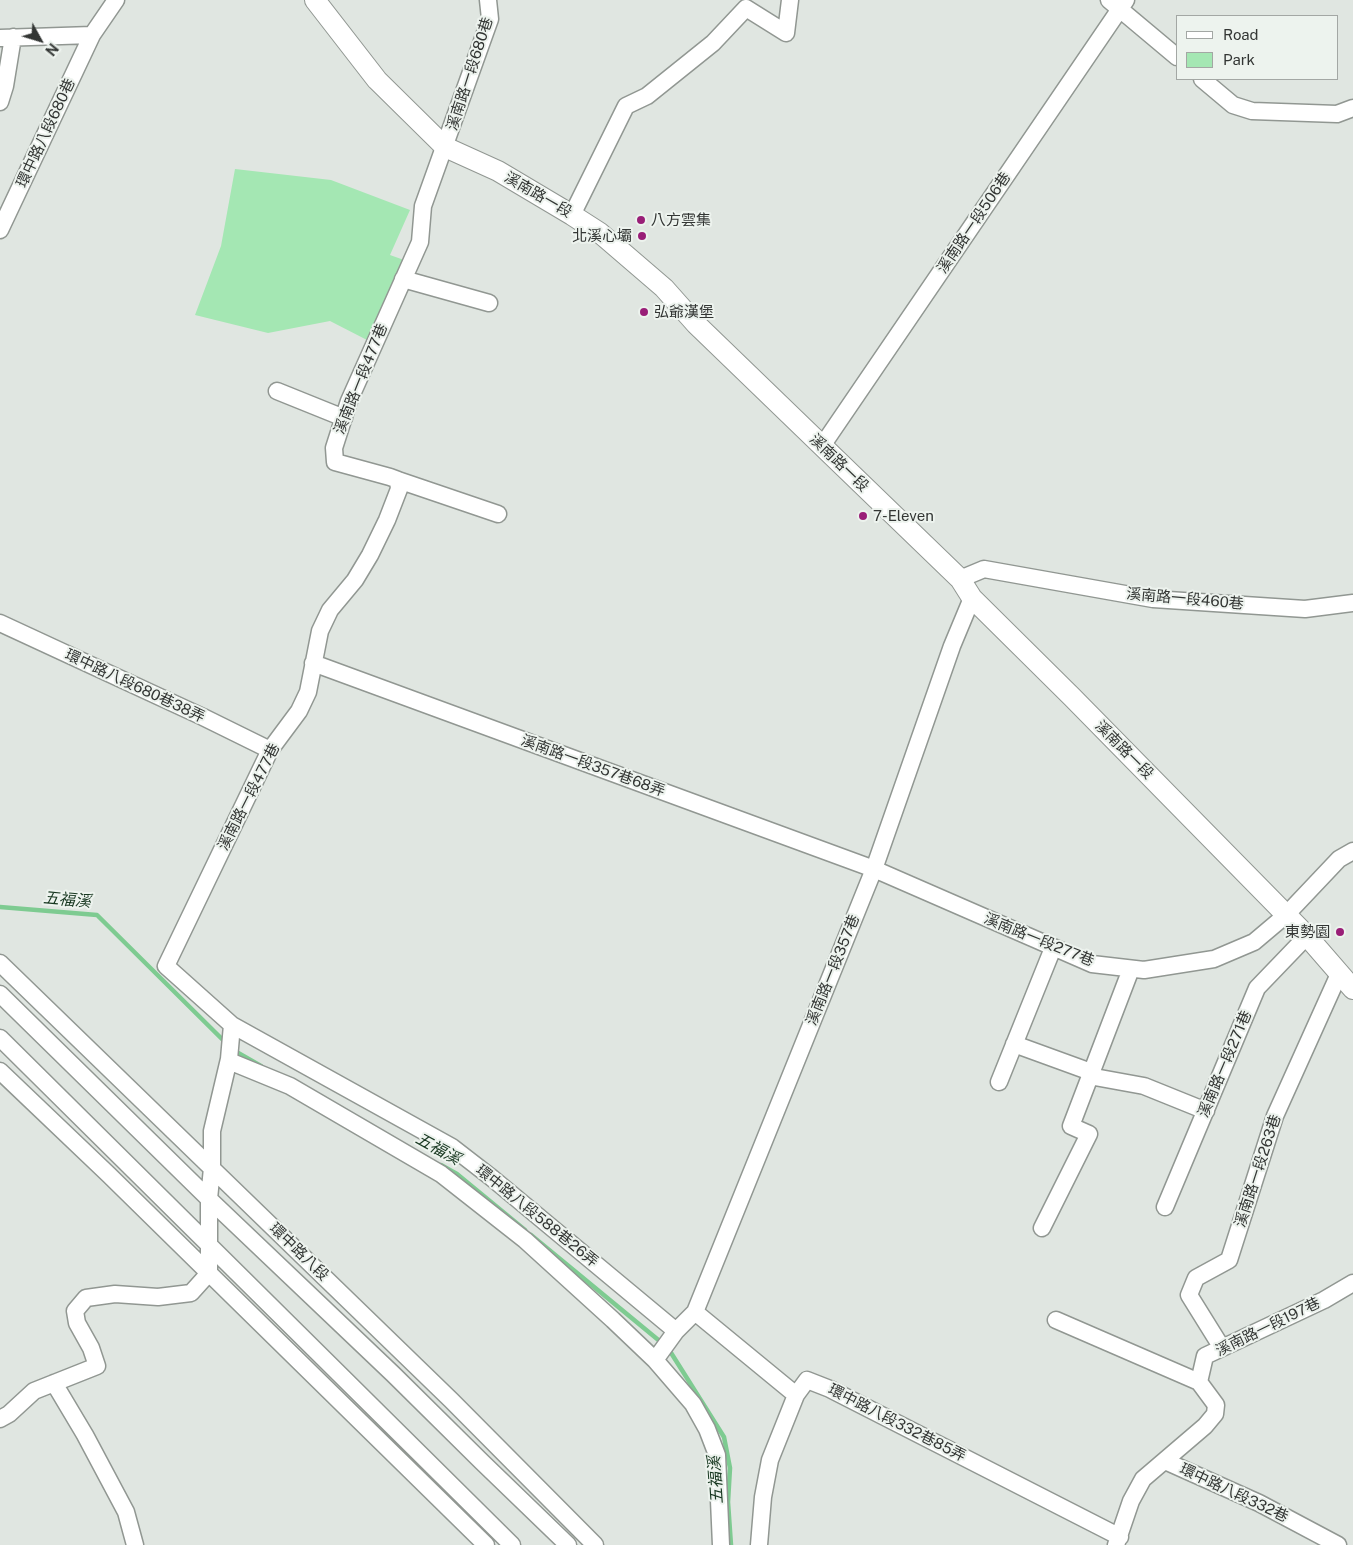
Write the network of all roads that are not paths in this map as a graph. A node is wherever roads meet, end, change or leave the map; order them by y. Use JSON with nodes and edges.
{"nodes":[{"id":1,"x":116,"y":0,"type":"edge"},
{"id":2,"x":315,"y":0,"type":"edge"},
{"id":3,"x":488,"y":0,"type":"edge"},
{"id":4,"x":790,"y":0,"type":"edge"},
{"id":5,"x":1118,"y":3,"type":"edge"},
{"id":6,"x":92,"y":35,"type":"junction"},
{"id":7,"x":6,"y":38,"type":"edge"},
{"id":8,"x":1176,"y":56,"type":"edge"},
{"id":9,"x":1203,"y":80,"type":"edge"},
{"id":10,"x":0,"y":102,"type":"edge"},
{"id":11,"x":1353,"y":108,"type":"edge"},
{"id":12,"x":445,"y":147,"type":"junction"},
{"id":13,"x":572,"y":215,"type":"junction"},
{"id":14,"x":0,"y":230,"type":"edge"},
{"id":15,"x":404,"y":279,"type":"junction"},
{"id":16,"x":489,"y":303,"type":"dead end"},
{"id":17,"x":276,"y":391,"type":"dead end"},
{"id":18,"x":344,"y":418,"type":"junction"},
{"id":19,"x":822,"y":446,"type":"junction"},
{"id":20,"x":398,"y":480,"type":"junction"},
{"id":21,"x":498,"y":514,"type":"dead end"},
{"id":22,"x":960,"y":579,"type":"junction"},
{"id":23,"x":972,"y":598,"type":"junction"},
{"id":24,"x":1353,"y":603,"type":"edge"},
{"id":25,"x":0,"y":623,"type":"edge"},
{"id":26,"x":313,"y":663,"type":"junction"},
{"id":27,"x":270,"y":750,"type":"junction"},
{"id":28,"x":1353,"y":850,"type":"edge"},
{"id":29,"x":874,"y":869,"type":"junction"},
{"id":30,"x":1286,"y":915,"type":"junction"},
{"id":31,"x":1307,"y":936,"type":"junction"},
{"id":32,"x":1053,"y":948,"type":"junction"},
{"id":33,"x":0,"y":962,"type":"edge"},
{"id":34,"x":166,"y":966,"type":"joint"},
{"id":35,"x":1132,"y":968,"type":"junction"},
{"id":36,"x":1339,"y":974,"type":"junction"},
{"id":37,"x":1353,"y":989,"type":"edge"},
{"id":38,"x":0,"y":994,"type":"edge"},
{"id":39,"x":232,"y":1026,"type":"junction"},
{"id":40,"x":0,"y":1038,"type":"edge"},
{"id":41,"x":1014,"y":1044,"type":"junction"},
{"id":42,"x":229,"y":1060,"type":"junction"},
{"id":43,"x":0,"y":1071,"type":"edge"},
{"id":44,"x":1090,"y":1074,"type":"junction"},
{"id":45,"x":998,"y":1082,"type":"dead end"},
{"id":46,"x":1206,"y":1111,"type":"junction"},
{"id":47,"x":212,"y":1168,"type":"junction"},
{"id":48,"x":209,"y":1199,"type":"junction"},
{"id":49,"x":1165,"y":1207,"type":"dead end"},
{"id":50,"x":1042,"y":1228,"type":"dead end"},
{"id":51,"x":208,"y":1245,"type":"junction"},
{"id":52,"x":209,"y":1273,"type":"junction"},
{"id":53,"x":1353,"y":1283,"type":"edge"},
{"id":54,"x":696,"y":1312,"type":"junction"},
{"id":55,"x":1056,"y":1320,"type":"dead end"},
{"id":56,"x":676,"y":1332,"type":"junction"},
{"id":57,"x":1222,"y":1348,"type":"junction"},
{"id":58,"x":656,"y":1360,"type":"junction"},
{"id":59,"x":1199,"y":1382,"type":"junction"},
{"id":60,"x":54,"y":1383,"type":"junction"},
{"id":61,"x":796,"y":1395,"type":"junction"},
{"id":62,"x":0,"y":1419,"type":"edge"},
{"id":63,"x":1165,"y":1461,"type":"junction"},
{"id":64,"x":1118,"y":1541,"type":"edge"},
{"id":65,"x":591,"y":1543,"type":"edge"},
{"id":66,"x":135,"y":1545,"type":"edge"},
{"id":67,"x":486,"y":1545,"type":"edge"},
{"id":68,"x":512,"y":1545,"type":"edge"},
{"id":69,"x":568,"y":1545,"type":"edge"},
{"id":70,"x":721,"y":1545,"type":"edge"},
{"id":71,"x":759,"y":1545,"type":"edge"},
{"id":72,"x":1338,"y":1545,"type":"edge"}],
"edges":[{"from":1,"to":6,"type":"street","name":"環中路八段680巷"},
{"from":2,"to":12,"type":"main road","name":"溪南路一段"},
{"from":3,"to":12,"type":"street","name":"溪南路一段680巷"},
{"from":4,"to":13,"type":"street"},
{"from":5,"to":8,"type":"street"},
{"from":5,"to":19,"type":"street","name":"溪南路一段506巷"},
{"from":6,"to":7,"type":"street"},
{"from":6,"to":14,"type":"street","name":"環中路八段680巷"},
{"from":7,"to":10,"type":"street"},
{"from":9,"to":11,"type":"street"},
{"from":12,"to":13,"type":"main road","name":"溪南路一段"},
{"from":12,"to":15,"type":"street","name":"溪南路一段477巷"},
{"from":13,"to":19,"type":"main road","name":"溪南路一段"},
{"from":15,"to":16,"type":"street"},
{"from":15,"to":18,"type":"street","name":"溪南路一段477巷"},
{"from":17,"to":18,"type":"street"},
{"from":18,"to":20,"type":"street","name":"溪南路一段477巷"},
{"from":19,"to":22,"type":"main road","name":"溪南路一段"},
{"from":20,"to":21,"type":"street"},
{"from":20,"to":26,"type":"street","name":"溪南路一段477巷"},
{"from":22,"to":23,"type":"main road","name":"溪南路一段"},
{"from":22,"to":24,"type":"street","name":"溪南路一段460巷"},
{"from":23,"to":29,"type":"street","name":"溪南路一段357巷"},
{"from":23,"to":30,"type":"main road","name":"溪南路一段"},
{"from":25,"to":27,"type":"street","name":"環中路八段680巷38弄"},
{"from":26,"to":27,"type":"street","name":"溪南路一段477巷"},
{"from":26,"to":29,"type":"street","name":"溪南路一段357巷68弄"},
{"from":27,"to":34,"type":"street","name":"溪南路一段477巷"},
{"from":28,"to":30,"type":"street","name":"溪南路一段277巷"},
{"from":29,"to":32,"type":"street","name":"溪南路一段277巷"},
{"from":29,"to":54,"type":"street","name":"溪南路一段357巷"},
{"from":30,"to":31,"type":"main road","name":"溪南路一段"},
{"from":30,"to":35,"type":"street","name":"溪南路一段277巷"},
{"from":31,"to":36,"type":"main road","name":"溪南路一段"},
{"from":31,"to":46,"type":"street","name":"溪南路一段271巷"},
{"from":32,"to":35,"type":"street","name":"溪南路一段277巷"},
{"from":32,"to":41,"type":"street"},
{"from":33,"to":47,"type":"street","name":"環中路八段"},
{"from":34,"to":39,"type":"street","name":"環中路八段588巷26弄"},
{"from":35,"to":44,"type":"street"},
{"from":36,"to":37,"type":"main road","name":"溪南路一段"},
{"from":36,"to":57,"type":"street","name":"溪南路一段263巷"},
{"from":38,"to":48,"type":"street","name":"環中路八段"},
{"from":39,"to":42,"type":"street"},
{"from":39,"to":56,"type":"street","name":"環中路八段588巷26弄"},
{"from":40,"to":51,"type":"street"},
{"from":41,"to":44,"type":"street"},
{"from":41,"to":45,"type":"street"},
{"from":42,"to":47,"type":"street"},
{"from":42,"to":58,"type":"street"},
{"from":43,"to":52,"type":"street"},
{"from":44,"to":46,"type":"street"},
{"from":44,"to":50,"type":"street"},
{"from":46,"to":49,"type":"street","name":"溪南路一段271巷"},
{"from":47,"to":48,"type":"street"},
{"from":47,"to":65,"type":"street","name":"環中路八段"},
{"from":48,"to":51,"type":"street"},
{"from":48,"to":69,"type":"street","name":"環中路八段"},
{"from":51,"to":52,"type":"street"},
{"from":51,"to":68,"type":"street"},
{"from":52,"to":60,"type":"street"},
{"from":52,"to":67,"type":"street"},
{"from":53,"to":57,"type":"street","name":"溪南路一段197巷"},
{"from":54,"to":56,"type":"street","name":"溪南路一段357巷"},
{"from":54,"to":61,"type":"street"},
{"from":55,"to":59,"type":"street"},
{"from":56,"to":58,"type":"street","name":"溪南路一段357巷"},
{"from":57,"to":59,"type":"street","name":"溪南路一段197巷"},
{"from":58,"to":70,"type":"street"},
{"from":59,"to":63,"type":"street"},
{"from":60,"to":62,"type":"street"},
{"from":60,"to":66,"type":"street"},
{"from":61,"to":64,"type":"street","name":"環中路八段332巷85弄"},
{"from":61,"to":71,"type":"street"},
{"from":63,"to":64,"type":"street","name":"環中路八段332巷"},
{"from":63,"to":72,"type":"street","name":"環中路八段332巷"}]}
